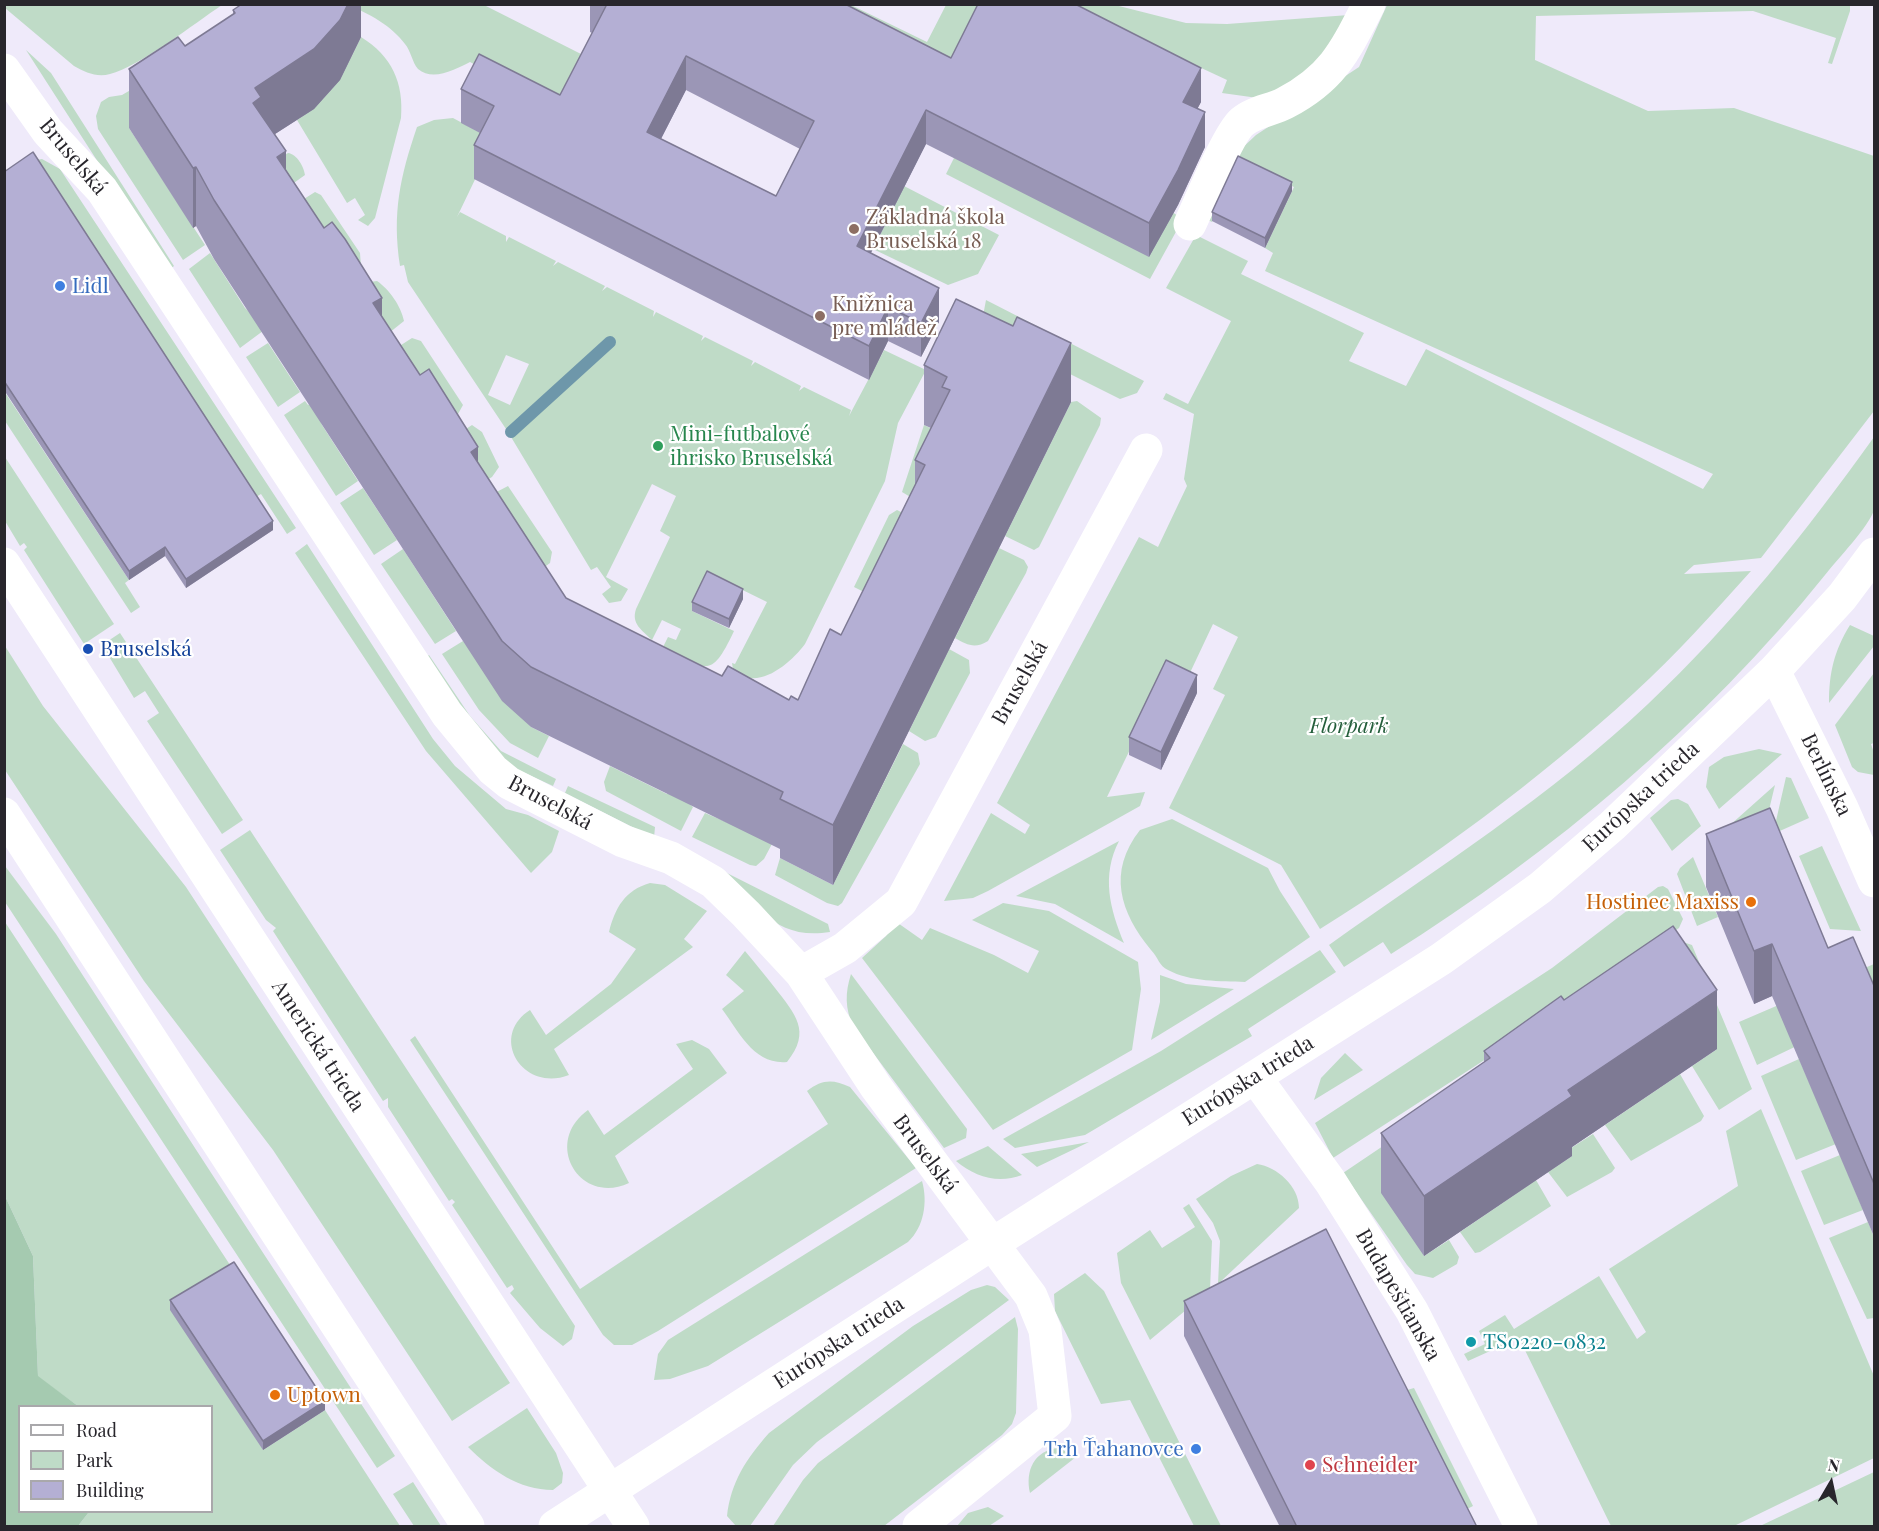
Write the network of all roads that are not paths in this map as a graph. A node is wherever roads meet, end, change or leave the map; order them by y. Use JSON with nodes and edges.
{"nodes":[{"id":1,"x":1369,"y":4,"type":"edge"},
{"id":2,"x":4,"y":70,"type":"edge"},
{"id":3,"x":1190,"y":224,"type":"dead end"},
{"id":4,"x":1146,"y":450,"type":"dead end"},
{"id":5,"x":1875,"y":554,"type":"edge"},
{"id":6,"x":4,"y":564,"type":"edge"},
{"id":7,"x":1774,"y":671,"type":"junction"},
{"id":8,"x":4,"y":814,"type":"edge"},
{"id":9,"x":1875,"y":881,"type":"edge"},
{"id":10,"x":801,"y":973,"type":"junction"},
{"id":11,"x":1255,"y":1077,"type":"junction"},
{"id":12,"x":992,"y":1244,"type":"junction"},
{"id":13,"x":610,"y":1490,"type":"junction"},
{"id":14,"x":468,"y":1527,"type":"edge"},
{"id":15,"x":555,"y":1527,"type":"edge"},
{"id":16,"x":633,"y":1527,"type":"edge"},
{"id":17,"x":919,"y":1527,"type":"edge"},
{"id":18,"x":1521,"y":1527,"type":"edge"}],
"edges":[{"from":1,"to":3,"type":"street"},
{"from":2,"to":10,"type":"street","name":"Bruselská"},
{"from":4,"to":10,"type":"street","name":"Bruselská"},
{"from":5,"to":7,"type":"street","name":"Európska trieda"},
{"from":6,"to":13,"type":"street","name":"Americká trieda"},
{"from":7,"to":9,"type":"street","name":"Berlínska"},
{"from":7,"to":11,"type":"street","name":"Európska trieda"},
{"from":8,"to":14,"type":"street"},
{"from":10,"to":12,"type":"street","name":"Bruselská"},
{"from":11,"to":12,"type":"street","name":"Európska trieda"},
{"from":11,"to":18,"type":"street","name":"Budapeštianska"},
{"from":12,"to":13,"type":"street","name":"Európska trieda"},
{"from":12,"to":17,"type":"street","name":"Bruselská"},
{"from":13,"to":15,"type":"street","name":"Európska trieda"},
{"from":13,"to":16,"type":"street","name":"Americká trieda"}]}
